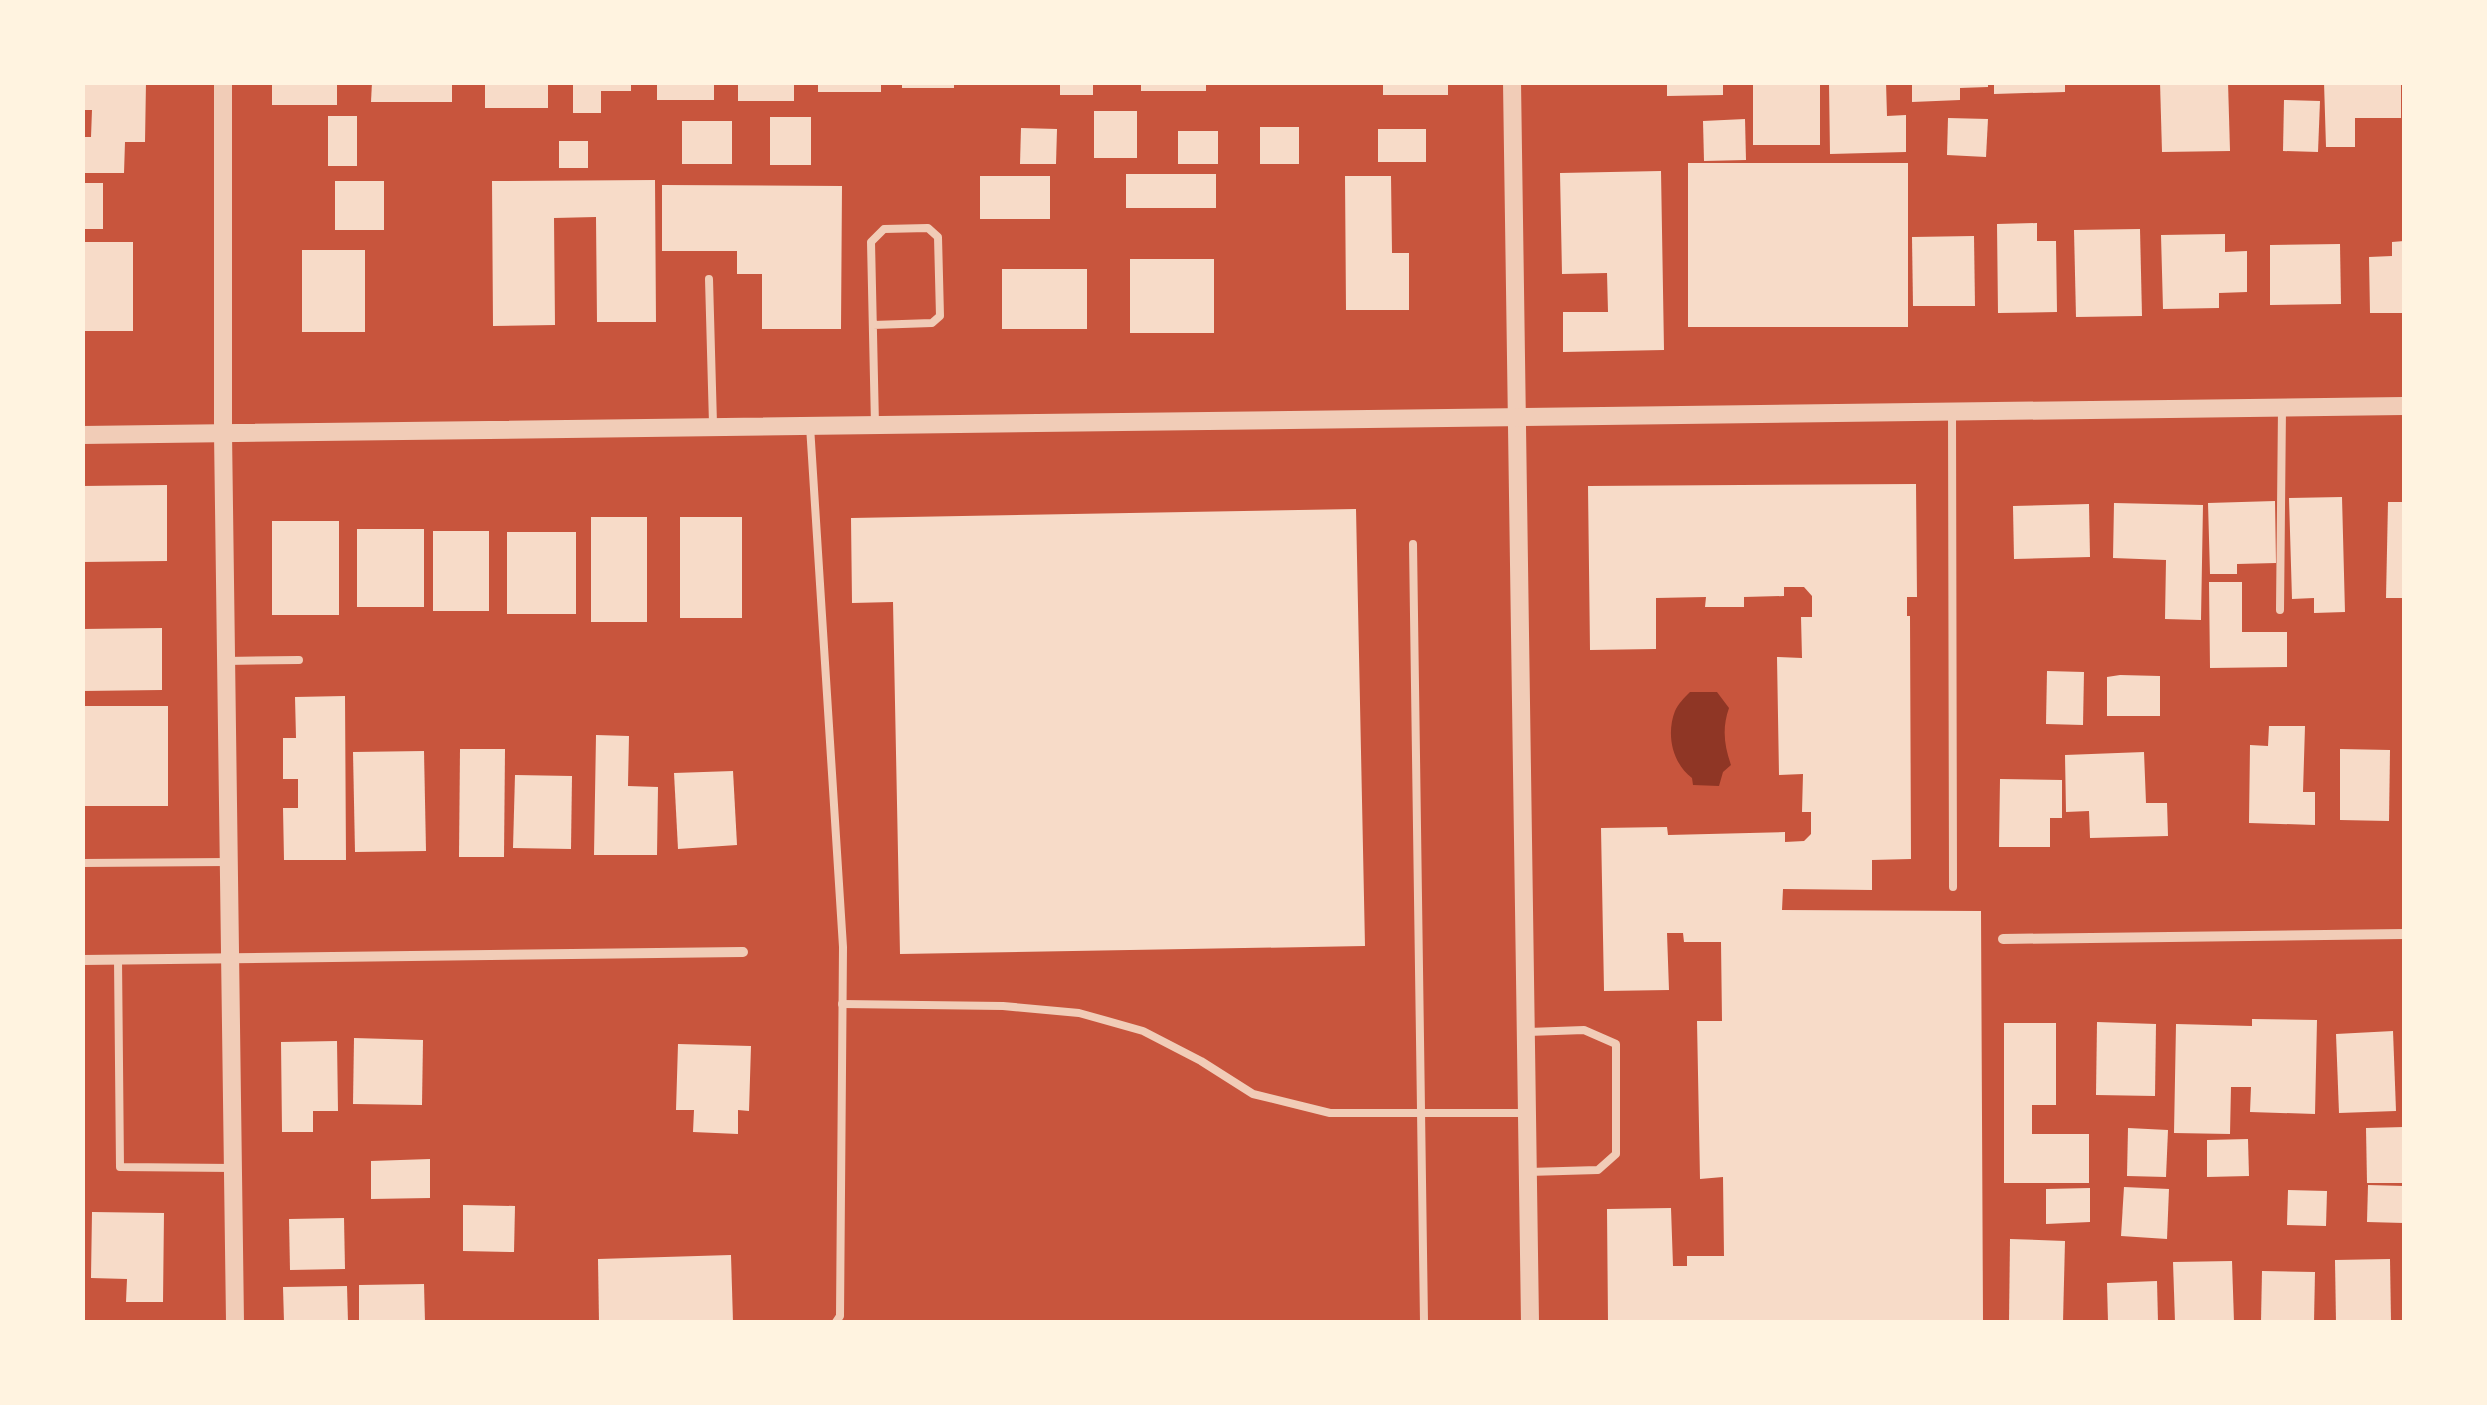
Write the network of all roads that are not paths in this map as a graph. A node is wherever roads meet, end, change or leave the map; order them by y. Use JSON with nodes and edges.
{"nodes":[{"id":1,"x":223,"y":82,"type":"edge"},
{"id":2,"x":1512,"y":82,"type":"edge"},
{"id":3,"x":709,"y":279,"type":"dead end"},
{"id":4,"x":873,"y":324,"type":"junction"},
{"id":5,"x":2404,"y":406,"type":"edge"},
{"id":6,"x":2282,"y":408,"type":"junction"},
{"id":7,"x":1952,"y":412,"type":"junction"},
{"id":8,"x":1516,"y":418,"type":"junction"},
{"id":9,"x":875,"y":425,"type":"junction"},
{"id":10,"x":810,"y":426,"type":"junction"},
{"id":11,"x":714,"y":427,"type":"junction"},
{"id":12,"x":223,"y":433,"type":"junction"},
{"id":13,"x":82,"y":435,"type":"edge"},
{"id":14,"x":1413,"y":544,"type":"dead end"},
{"id":15,"x":2280,"y":610,"type":"dead end"},
{"id":16,"x":299,"y":660,"type":"dead end"},
{"id":17,"x":225,"y":661,"type":"junction"},
{"id":18,"x":228,"y":862,"type":"junction"},
{"id":19,"x":82,"y":863,"type":"edge"},
{"id":20,"x":1953,"y":887,"type":"dead end"},
{"id":21,"x":2404,"y":934,"type":"edge"},
{"id":22,"x":2002,"y":939,"type":"dead end"},
{"id":23,"x":743,"y":952,"type":"dead end"},
{"id":24,"x":230,"y":958,"type":"junction"},
{"id":25,"x":118,"y":959,"type":"junction"},
{"id":26,"x":82,"y":960,"type":"edge"},
{"id":27,"x":842,"y":1004,"type":"junction"},
{"id":28,"x":1526,"y":1032,"type":"junction"},
{"id":29,"x":1420,"y":1113,"type":"junction"},
{"id":30,"x":1527,"y":1113,"type":"junction"},
{"id":31,"x":232,"y":1168,"type":"junction"},
{"id":32,"x":1528,"y":1172,"type":"junction"},
{"id":33,"x":235,"y":1322,"type":"edge"},
{"id":34,"x":836,"y":1322,"type":"edge"},
{"id":35,"x":1424,"y":1322,"type":"edge"},
{"id":36,"x":1530,"y":1322,"type":"edge"}],
"edges":[{"from":1,"to":12,"type":"street"},
{"from":2,"to":8,"type":"street"},
{"from":3,"to":11,"type":"lane"},
{"from":4,"to":4,"type":"lane"},
{"from":4,"to":9,"type":"lane"},
{"from":5,"to":6,"type":"street"},
{"from":6,"to":7,"type":"street"},
{"from":6,"to":15,"type":"lane"},
{"from":7,"to":8,"type":"street"},
{"from":7,"to":20,"type":"lane"},
{"from":8,"to":9,"type":"street"},
{"from":8,"to":28,"type":"street"},
{"from":9,"to":10,"type":"street"},
{"from":10,"to":11,"type":"street"},
{"from":10,"to":27,"type":"lane"},
{"from":11,"to":12,"type":"street"},
{"from":12,"to":13,"type":"street"},
{"from":12,"to":17,"type":"street"},
{"from":14,"to":29,"type":"lane"},
{"from":16,"to":17,"type":"lane"},
{"from":17,"to":18,"type":"street"},
{"from":18,"to":19,"type":"lane"},
{"from":18,"to":24,"type":"street"},
{"from":21,"to":22,"type":"street"},
{"from":23,"to":24,"type":"street"},
{"from":24,"to":25,"type":"street"},
{"from":24,"to":31,"type":"street"},
{"from":25,"to":26,"type":"street"},
{"from":25,"to":31,"type":"lane"},
{"from":27,"to":29,"type":"lane"},
{"from":27,"to":34,"type":"lane"},
{"from":28,"to":30,"type":"street"},
{"from":28,"to":32,"type":"lane"},
{"from":29,"to":30,"type":"lane"},
{"from":29,"to":35,"type":"lane"},
{"from":30,"to":32,"type":"street"},
{"from":31,"to":33,"type":"street"},
{"from":32,"to":36,"type":"street"}]}
